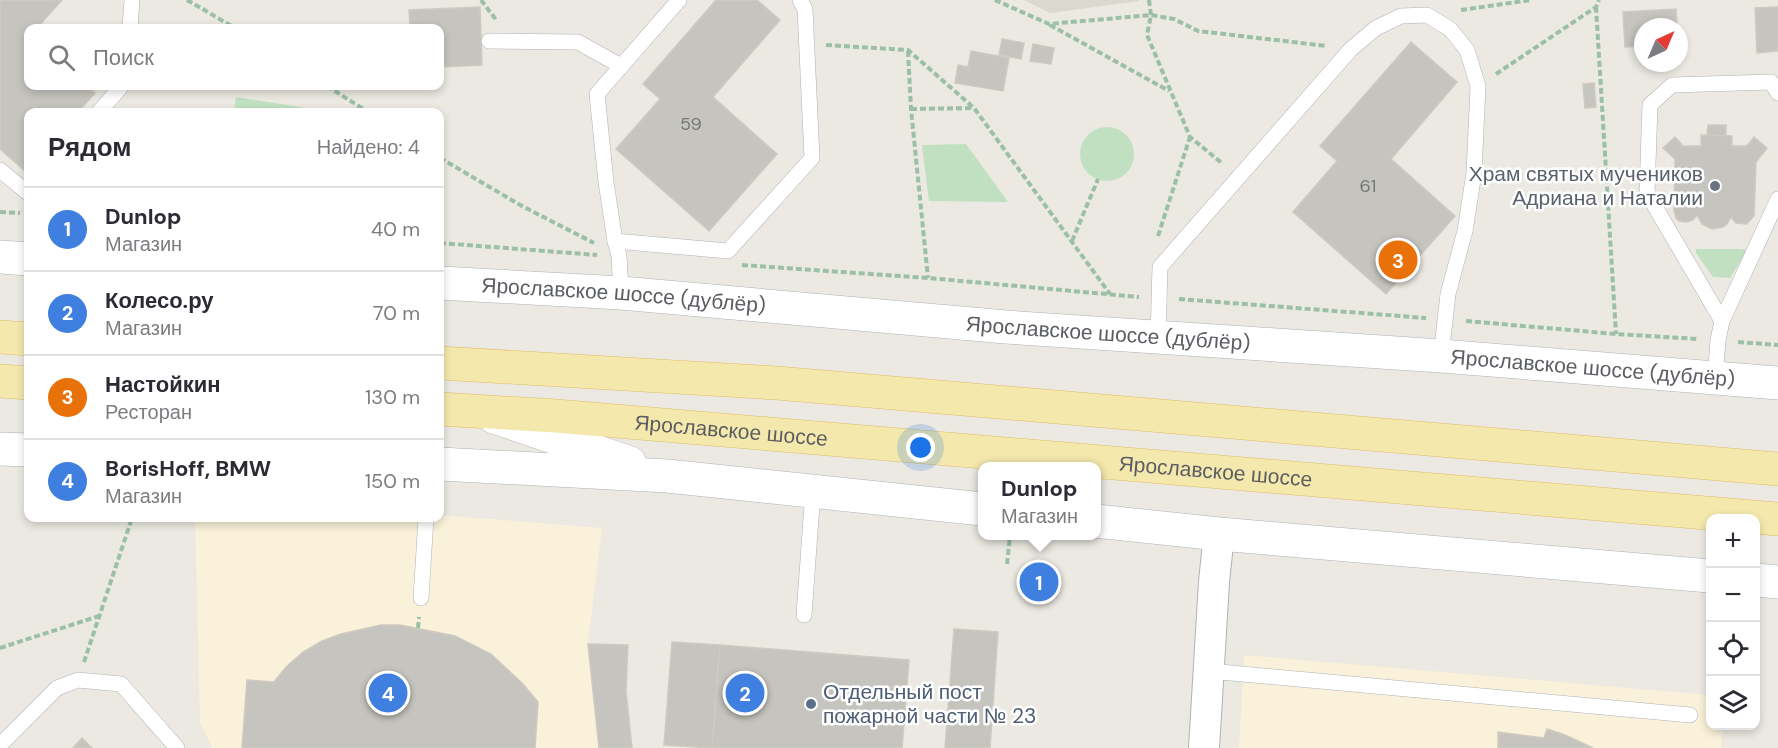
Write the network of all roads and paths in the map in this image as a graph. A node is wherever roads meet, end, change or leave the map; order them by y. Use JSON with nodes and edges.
{"nodes":[{"id":1,"x":132,"y":0,"type":"edge"},
{"id":2,"x":187,"y":0,"type":"edge"},
{"id":3,"x":679,"y":0,"type":"edge"},
{"id":4,"x":800,"y":0,"type":"edge"},
{"id":5,"x":995,"y":0,"type":"edge"},
{"id":6,"x":1149,"y":0,"type":"edge"},
{"id":7,"x":1531,"y":0,"type":"edge"},
{"id":8,"x":1599,"y":0,"type":"edge"},
{"id":9,"x":1596,"y":7,"type":"junction"},
{"id":10,"x":1151,"y":15,"type":"junction"},
{"id":11,"x":1427,"y":15,"type":"junction"},
{"id":12,"x":130,"y":24,"type":"edge"},
{"id":13,"x":228,"y":24,"type":"edge"},
{"id":14,"x":1049,"y":24,"type":"junction"},
{"id":15,"x":489,"y":41,"type":"dead end"},
{"id":16,"x":806,"y":44,"type":"junction"},
{"id":17,"x":1351,"y":49,"type":"junction"},
{"id":18,"x":908,"y":50,"type":"junction"},
{"id":19,"x":621,"y":66,"type":"junction"},
{"id":20,"x":1478,"y":86,"type":"junction"},
{"id":21,"x":118,"y":90,"type":"edge"},
{"id":22,"x":333,"y":90,"type":"edge"},
{"id":23,"x":1170,"y":92,"type":"junction"},
{"id":24,"x":1778,"y":93,"type":"edge"},
{"id":25,"x":102,"y":108,"type":"edge"},
{"id":26,"x":362,"y":108,"type":"edge"},
{"id":27,"x":974,"y":108,"type":"junction"},
{"id":28,"x":911,"y":109,"type":"junction"},
{"id":29,"x":1190,"y":137,"type":"junction"},
{"id":30,"x":444,"y":160,"type":"edge"},
{"id":31,"x":0,"y":170,"type":"edge"},
{"id":32,"x":1239,"y":177,"type":"junction"},
{"id":33,"x":1098,"y":179,"type":"dead end"},
{"id":34,"x":24,"y":190,"type":"edge"},
{"id":35,"x":1778,"y":199,"type":"edge"},
{"id":36,"x":0,"y":212,"type":"edge"},
{"id":37,"x":24,"y":214,"type":"edge"},
{"id":38,"x":615,"y":240,"type":"junction"},
{"id":39,"x":1072,"y":241,"type":"junction"},
{"id":40,"x":444,"y":243,"type":"edge"},
{"id":41,"x":1155,"y":243,"type":"dead end"},
{"id":42,"x":620,"y":256,"type":"junction"},
{"id":43,"x":0,"y":257,"type":"edge"},
{"id":44,"x":24,"y":259,"type":"edge"},
{"id":45,"x":738,"y":265,"type":"dead end"},
{"id":46,"x":928,"y":278,"type":"junction"},
{"id":47,"x":444,"y":283,"type":"edge"},
{"id":48,"x":621,"y":294,"type":"junction"},
{"id":49,"x":1110,"y":294,"type":"junction"},
{"id":50,"x":1160,"y":298,"type":"junction"},
{"id":51,"x":1446,"y":320,"type":"junction"},
{"id":52,"x":1722,"y":321,"type":"junction"},
{"id":53,"x":1616,"y":334,"type":"junction"},
{"id":54,"x":0,"y":337,"type":"edge"},
{"id":55,"x":1158,"y":337,"type":"junction"},
{"id":56,"x":24,"y":339,"type":"edge"},
{"id":57,"x":1718,"y":340,"type":"junction"},
{"id":58,"x":1778,"y":345,"type":"edge"},
{"id":59,"x":1441,"y":356,"type":"junction"},
{"id":60,"x":444,"y":363,"type":"edge"},
{"id":61,"x":1715,"y":378,"type":"junction"},
{"id":62,"x":0,"y":381,"type":"edge"},
{"id":63,"x":24,"y":383,"type":"edge"},
{"id":64,"x":1778,"y":383,"type":"edge"},
{"id":65,"x":444,"y":409,"type":"edge"},
{"id":66,"x":478,"y":411,"type":"junction"},
{"id":67,"x":0,"y":449,"type":"edge"},
{"id":68,"x":24,"y":450,"type":"edge"},
{"id":69,"x":444,"y":464,"type":"edge"},
{"id":70,"x":1778,"y":469,"type":"edge"},
{"id":71,"x":667,"y":476,"type":"junction"},
{"id":72,"x":813,"y":491,"type":"junction"},
{"id":73,"x":978,"y":509,"type":"edge"},
{"id":74,"x":1778,"y":519,"type":"edge"},
{"id":75,"x":131,"y":522,"type":"edge"},
{"id":76,"x":426,"y":522,"type":"edge"},
{"id":77,"x":1101,"y":522,"type":"edge"},
{"id":78,"x":1219,"y":534,"type":"junction"},
{"id":79,"x":1010,"y":540,"type":"edge"},
{"id":80,"x":1007,"y":564,"type":"dead end"},
{"id":81,"x":1706,"y":576,"type":"edge"},
{"id":82,"x":1760,"y":580,"type":"edge"},
{"id":83,"x":1778,"y":582,"type":"edge"},
{"id":84,"x":421,"y":598,"type":"dead end"},
{"id":85,"x":804,"y":615,"type":"dead end"},
{"id":86,"x":99,"y":616,"type":"junction"},
{"id":87,"x":0,"y":648,"type":"edge"},
{"id":88,"x":1209,"y":671,"type":"junction"},
{"id":89,"x":78,"y":680,"type":"junction"},
{"id":90,"x":1690,"y":715,"type":"dead end"},
{"id":91,"x":0,"y":745,"type":"edge"},
{"id":92,"x":177,"y":748,"type":"edge"},
{"id":93,"x":1204,"y":748,"type":"edge"}],
"edges":[{"from":1,"to":12,"type":"lane"},
{"from":2,"to":13,"type":"path"},
{"from":3,"to":19,"type":"lane"},
{"from":4,"to":16,"type":"lane"},
{"from":5,"to":14,"type":"path"},
{"from":6,"to":10,"type":"path"},
{"from":7,"to":11,"type":"path"},
{"from":8,"to":9,"type":"path"},
{"from":9,"to":20,"type":"path"},
{"from":9,"to":53,"type":"path"},
{"from":10,"to":14,"type":"path"},
{"from":10,"to":17,"type":"path"},
{"from":10,"to":23,"type":"path"},
{"from":11,"to":17,"type":"lane"},
{"from":11,"to":20,"type":"lane"},
{"from":14,"to":23,"type":"path"},
{"from":15,"to":19,"type":"lane"},
{"from":16,"to":18,"type":"path"},
{"from":16,"to":38,"type":"lane"},
{"from":17,"to":32,"type":"lane"},
{"from":18,"to":27,"type":"path"},
{"from":18,"to":28,"type":"path"},
{"from":19,"to":38,"type":"lane"},
{"from":20,"to":51,"type":"lane"},
{"from":21,"to":25,"type":"lane"},
{"from":22,"to":26,"type":"path"},
{"from":23,"to":29,"type":"path"},
{"from":24,"to":52,"type":"lane"},
{"from":27,"to":28,"type":"path"},
{"from":27,"to":39,"type":"path"},
{"from":28,"to":46,"type":"path"},
{"from":29,"to":32,"type":"path"},
{"from":29,"to":41,"type":"path"},
{"from":30,"to":42,"type":"path"},
{"from":31,"to":34,"type":"lane"},
{"from":32,"to":50,"type":"lane"},
{"from":33,"to":39,"type":"path"},
{"from":35,"to":52,"type":"lane"},
{"from":36,"to":37,"type":"path"},
{"from":38,"to":42,"type":"lane"},
{"from":39,"to":49,"type":"path"},
{"from":40,"to":42,"type":"path"},
{"from":42,"to":48,"type":"lane"},
{"from":43,"to":44,"type":"street"},
{"from":45,"to":46,"type":"path"},
{"from":46,"to":49,"type":"path"},
{"from":47,"to":48,"type":"street","name":"Ярославское шоссе (дублёр)"},
{"from":48,"to":55,"type":"street","name":"Ярославское шоссе (дублёр)"},
{"from":49,"to":50,"type":"path"},
{"from":50,"to":51,"type":"path"},
{"from":50,"to":55,"type":"lane"},
{"from":51,"to":53,"type":"path"},
{"from":51,"to":59,"type":"lane"},
{"from":52,"to":57,"type":"lane"},
{"from":53,"to":57,"type":"path"},
{"from":54,"to":56,"type":"main road"},
{"from":55,"to":59,"type":"street","name":"Ярославское шоссе (дублёр)"},
{"from":57,"to":58,"type":"path"},
{"from":57,"to":61,"type":"lane"},
{"from":59,"to":61,"type":"street","name":"Ярославское шоссе (дублёр)"},
{"from":60,"to":70,"type":"main road"},
{"from":61,"to":64,"type":"street","name":"Ярославское шоссе (дублёр)"},
{"from":62,"to":63,"type":"main road"},
{"from":65,"to":66,"type":"main road","name":"Ярославское шоссе"},
{"from":66,"to":71,"type":"street"},
{"from":66,"to":74,"type":"main road","name":"Ярославское шоссе"},
{"from":67,"to":68,"type":"street"},
{"from":69,"to":71,"type":"street"},
{"from":71,"to":72,"type":"street"},
{"from":72,"to":73,"type":"street"},
{"from":72,"to":85,"type":"lane"},
{"from":75,"to":86,"type":"path"},
{"from":76,"to":84,"type":"lane"},
{"from":77,"to":78,"type":"street"},
{"from":78,"to":81,"type":"street"},
{"from":78,"to":88,"type":"street"},
{"from":79,"to":80,"type":"path"},
{"from":82,"to":83,"type":"street"},
{"from":86,"to":87,"type":"path"},
{"from":86,"to":89,"type":"path"},
{"from":88,"to":90,"type":"lane"},
{"from":88,"to":93,"type":"street"},
{"from":89,"to":91,"type":"lane"},
{"from":89,"to":92,"type":"lane"}]}
